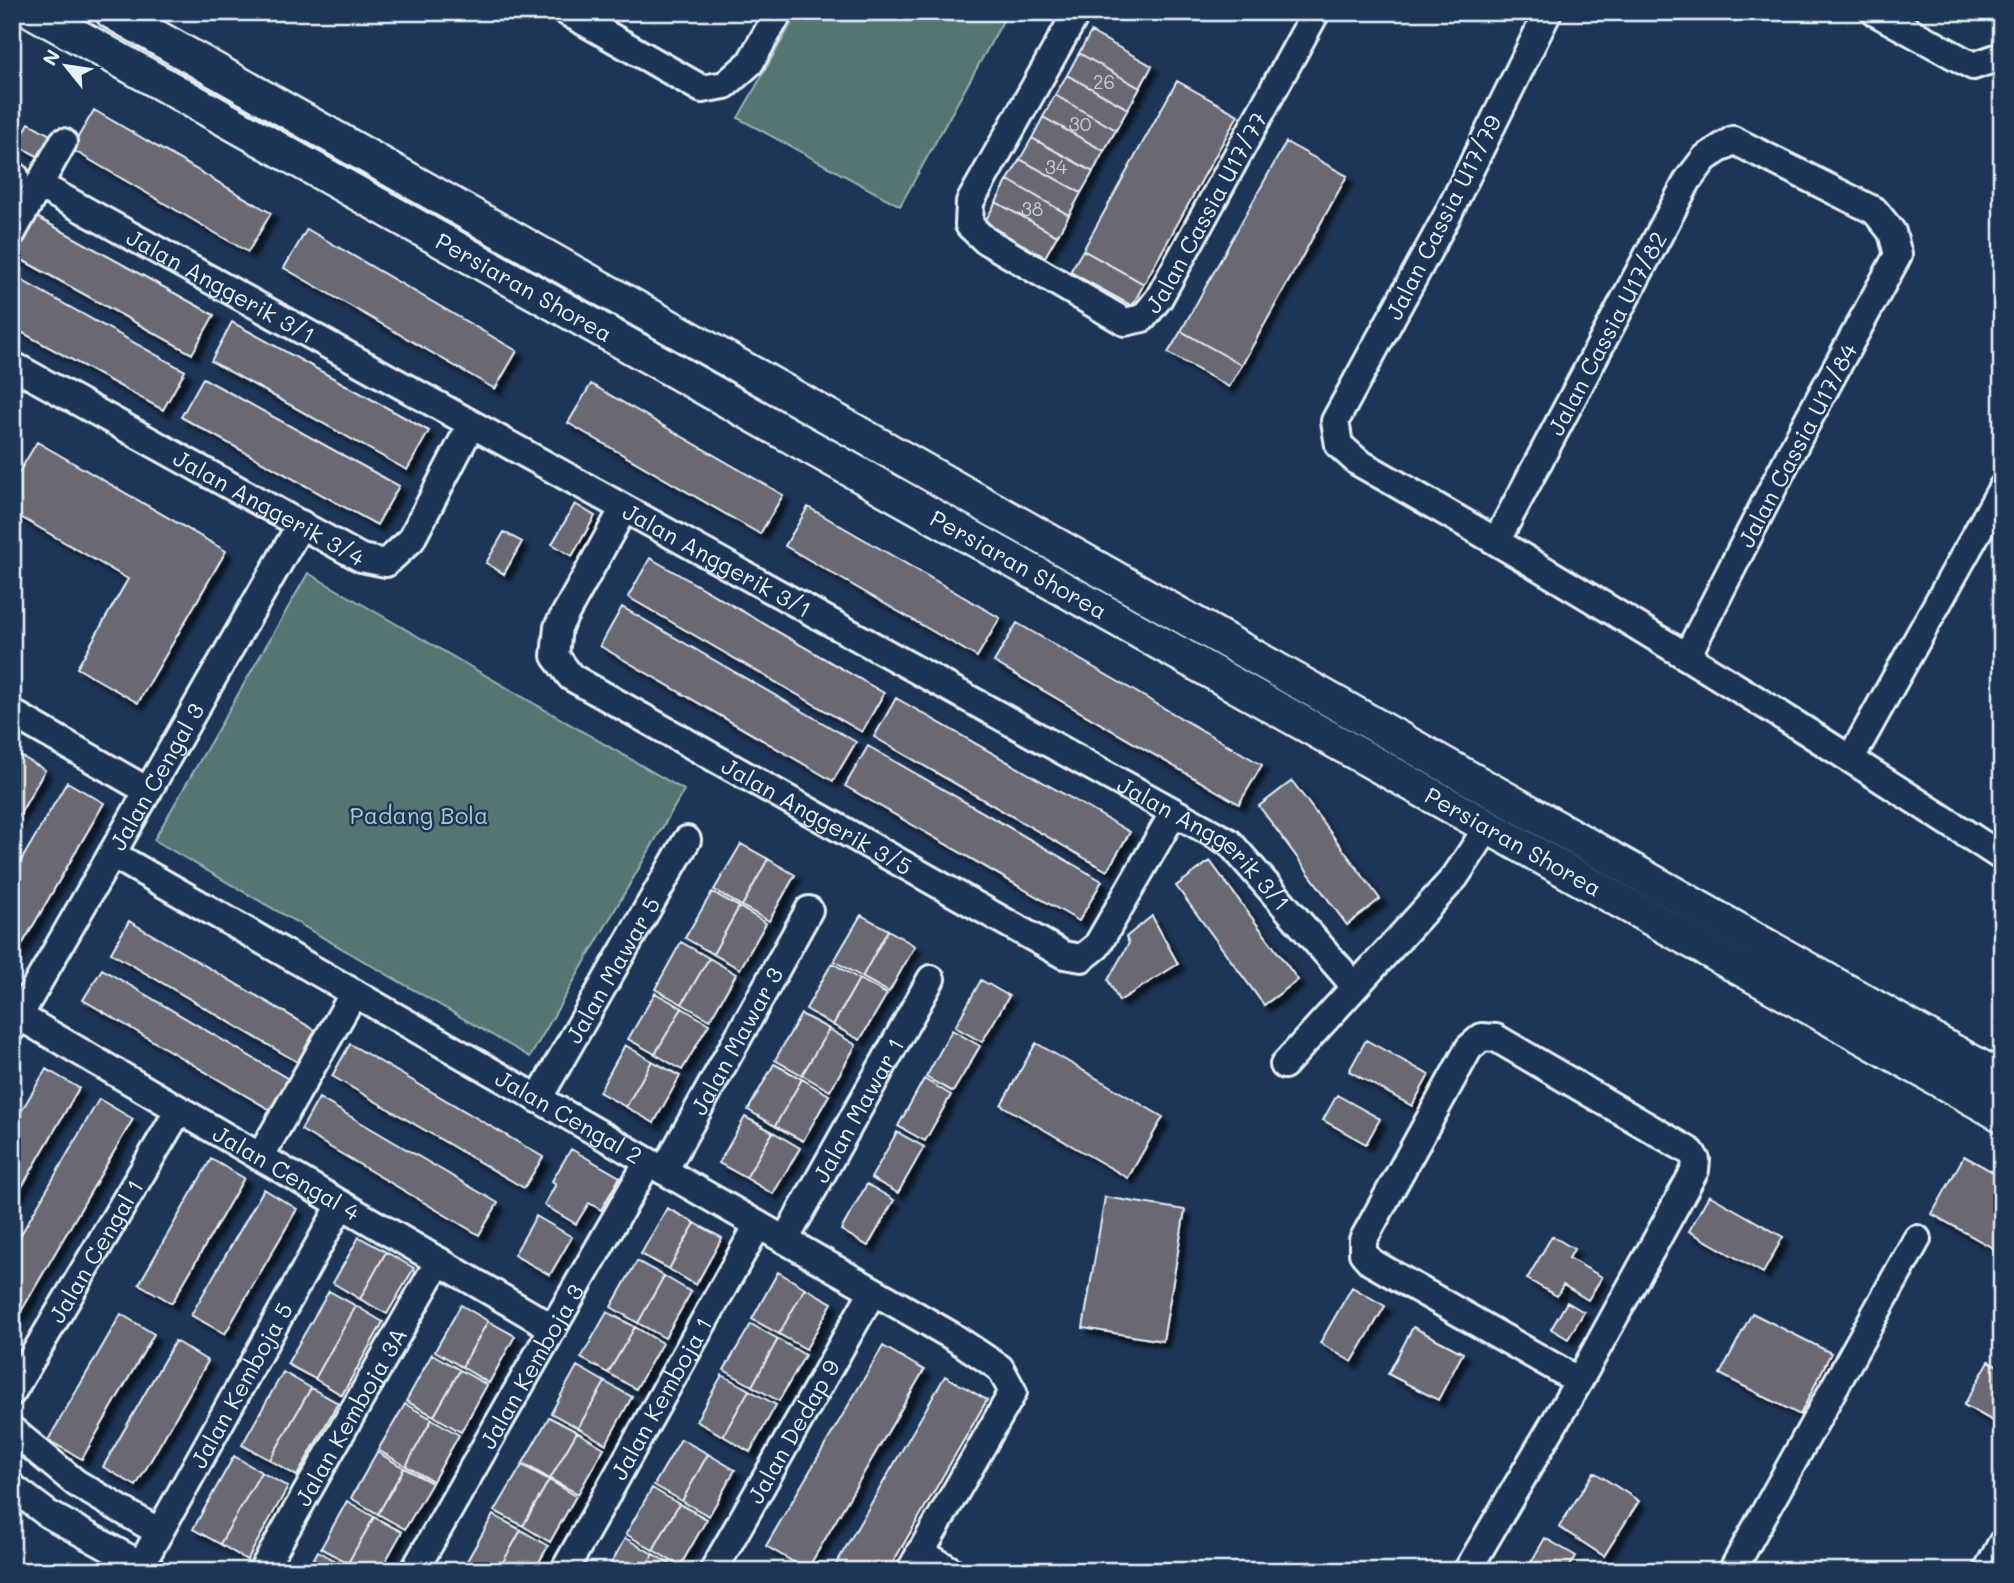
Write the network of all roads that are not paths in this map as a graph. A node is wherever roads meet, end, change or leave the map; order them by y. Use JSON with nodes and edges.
{"nodes":[{"id":1,"x":34,"y":12,"type":"edge"},
{"id":2,"x":112,"y":12,"type":"edge"},
{"id":3,"x":567,"y":12,"type":"edge"},
{"id":4,"x":779,"y":12,"type":"edge"},
{"id":5,"x":1077,"y":12,"type":"edge"},
{"id":6,"x":1317,"y":12,"type":"edge"},
{"id":7,"x":1548,"y":12,"type":"edge"},
{"id":8,"x":1875,"y":12,"type":"edge"},
{"id":9,"x":2002,"y":56,"type":"edge"},
{"id":10,"x":63,"y":142,"type":"dead end"},
{"id":11,"x":22,"y":179,"type":"edge"},
{"id":12,"x":1892,"y":232,"type":"joint"},
{"id":13,"x":12,"y":233,"type":"edge"},
{"id":14,"x":12,"y":365,"type":"edge"},
{"id":15,"x":471,"y":425,"type":"junction"},
{"id":16,"x":2002,"y":488,"type":"edge"},
{"id":17,"x":623,"y":510,"type":"junction"},
{"id":18,"x":301,"y":524,"type":"junction"},
{"id":19,"x":1497,"y":540,"type":"junction"},
{"id":20,"x":1687,"y":656,"type":"junction"},
{"id":21,"x":12,"y":713,"type":"edge"},
{"id":22,"x":1425,"y":755,"type":"junction"},
{"id":23,"x":1851,"y":758,"type":"junction"},
{"id":24,"x":148,"y":791,"type":"junction"},
{"id":25,"x":1173,"y":814,"type":"junction"},
{"id":26,"x":1488,"y":827,"type":"junction"},
{"id":27,"x":687,"y":840,"type":"dead end"},
{"id":28,"x":1588,"y":846,"type":"junction"},
{"id":29,"x":112,"y":854,"type":"junction"},
{"id":30,"x":2002,"y":857,"type":"edge"},
{"id":31,"x":808,"y":910,"type":"dead end"},
{"id":32,"x":931,"y":979,"type":"dead end"},
{"id":33,"x":1354,"y":985,"type":"junction"},
{"id":34,"x":354,"y":993,"type":"junction"},
{"id":35,"x":15,"y":1022,"type":"edge"},
{"id":36,"x":1284,"y":1065,"type":"dead end"},
{"id":37,"x":2002,"y":1079,"type":"edge"},
{"id":38,"x":538,"y":1099,"type":"junction"},
{"id":39,"x":179,"y":1110,"type":"junction"},
{"id":40,"x":2002,"y":1115,"type":"edge"},
{"id":41,"x":260,"y":1157,"type":"junction"},
{"id":42,"x":656,"y":1166,"type":"junction"},
{"id":43,"x":341,"y":1205,"type":"junction"},
{"id":44,"x":758,"y":1225,"type":"junction"},
{"id":45,"x":1917,"y":1239,"type":"dead end"},
{"id":46,"x":785,"y":1240,"type":"junction"},
{"id":47,"x":439,"y":1261,"type":"junction"},
{"id":48,"x":873,"y":1290,"type":"junction"},
{"id":49,"x":553,"y":1328,"type":"junction"},
{"id":50,"x":1579,"y":1381,"type":"junction"},
{"id":51,"x":12,"y":1392,"type":"edge"},
{"id":52,"x":12,"y":1430,"type":"edge"},
{"id":53,"x":12,"y":1487,"type":"edge"},
{"id":54,"x":159,"y":1532,"type":"junction"},
{"id":55,"x":2002,"y":1543,"type":"edge"},
{"id":56,"x":915,"y":1562,"type":"edge"},
{"id":57,"x":146,"y":1568,"type":"edge"},
{"id":58,"x":262,"y":1571,"type":"edge"},
{"id":59,"x":414,"y":1571,"type":"edge"},
{"id":60,"x":564,"y":1571,"type":"edge"},
{"id":61,"x":713,"y":1571,"type":"edge"},
{"id":62,"x":952,"y":1571,"type":"edge"},
{"id":63,"x":1467,"y":1571,"type":"edge"},
{"id":64,"x":1732,"y":1571,"type":"edge"},
{"id":65,"x":1987,"y":1571,"type":"edge"}],
"edges":[{"from":1,"to":26,"type":"main road","name":"Persiaran Shorea"},
{"from":2,"to":22,"type":"main road","name":"Persiaran Shorea"},
{"from":3,"to":4,"type":"street"},
{"from":5,"to":6,"type":"street","name":"Jalan Cassia U17/77"},
{"from":7,"to":19,"type":"street","name":"Jalan Cassia U17/79"},
{"from":8,"to":9,"type":"street"},
{"from":10,"to":11,"type":"street"},
{"from":11,"to":13,"type":"street"},
{"from":11,"to":15,"type":"street","name":"Jalan Anggerik 3/1"},
{"from":12,"to":19,"type":"street","name":"Jalan Cassia U17/82"},
{"from":12,"to":20,"type":"street","name":"Jalan Cassia U17/84"},
{"from":14,"to":18,"type":"street","name":"Jalan Anggerik 3/4"},
{"from":15,"to":17,"type":"street","name":"Jalan Anggerik 3/1"},
{"from":15,"to":18,"type":"street","name":"Jalan Anggerik 3/4"},
{"from":16,"to":23,"type":"street"},
{"from":17,"to":25,"type":"street","name":"Jalan Anggerik 3/1"},
{"from":17,"to":25,"type":"street","name":"Jalan Anggerik 3/5"},
{"from":18,"to":24,"type":"street","name":"Jalan Cengal 3"},
{"from":19,"to":20,"type":"street"},
{"from":20,"to":23,"type":"street"},
{"from":21,"to":24,"type":"street"},
{"from":22,"to":26,"type":"main road"},
{"from":22,"to":28,"type":"main road","name":"Persiaran Shorea"},
{"from":23,"to":30,"type":"street"},
{"from":24,"to":29,"type":"street","name":"Jalan Cengal 3"},
{"from":25,"to":33,"type":"street","name":"Jalan Anggerik 3/1"},
{"from":26,"to":28,"type":"main road"},
{"from":26,"to":33,"type":"street"},
{"from":26,"to":40,"type":"main road","name":"Persiaran Shorea"},
{"from":27,"to":38,"type":"street","name":"Jalan Mawar 5"},
{"from":28,"to":37,"type":"main road","name":"Persiaran Shorea"},
{"from":29,"to":34,"type":"street","name":"Jalan Cengal 2"},
{"from":29,"to":35,"type":"street","name":"Jalan Cengal 3"},
{"from":31,"to":42,"type":"street","name":"Jalan Mawar 3"},
{"from":32,"to":46,"type":"street","name":"Jalan Mawar 1"},
{"from":33,"to":36,"type":"street"},
{"from":34,"to":38,"type":"street","name":"Jalan Cengal 2"},
{"from":34,"to":41,"type":"street"},
{"from":35,"to":39,"type":"street","name":"Jalan Cengal 4"},
{"from":38,"to":42,"type":"street","name":"Jalan Cengal 2"},
{"from":39,"to":41,"type":"street","name":"Jalan Cengal 4"},
{"from":39,"to":51,"type":"street","name":"Jalan Cengal 1"},
{"from":41,"to":43,"type":"street","name":"Jalan Cengal 4"},
{"from":42,"to":44,"type":"street","name":"Jalan Cengal 2"},
{"from":42,"to":49,"type":"street","name":"Jalan Kemboja 3"},
{"from":43,"to":47,"type":"street","name":"Jalan Cengal 4"},
{"from":43,"to":54,"type":"street","name":"Jalan Kemboja 5"},
{"from":44,"to":46,"type":"street","name":"Jalan Cengal 2"},
{"from":44,"to":60,"type":"street","name":"Jalan Kemboja 1"},
{"from":45,"to":64,"type":"street"},
{"from":46,"to":48,"type":"street","name":"Jalan Cengal 2"},
{"from":47,"to":49,"type":"street","name":"Jalan Cengal 4"},
{"from":47,"to":58,"type":"street","name":"Jalan Kemboja 3A"},
{"from":48,"to":56,"type":"street","name":"Jalan Cengal 2"},
{"from":48,"to":61,"type":"street","name":"Jalan Dedap 9"},
{"from":49,"to":59,"type":"street","name":"Jalan Kemboja 3"},
{"from":50,"to":50,"type":"street"},
{"from":50,"to":63,"type":"street"},
{"from":52,"to":54,"type":"street"},
{"from":53,"to":57,"type":"street"},
{"from":54,"to":57,"type":"street","name":"Jalan Kemboja 5"},
{"from":55,"to":65,"type":"street"},
{"from":56,"to":62,"type":"street"}]}
